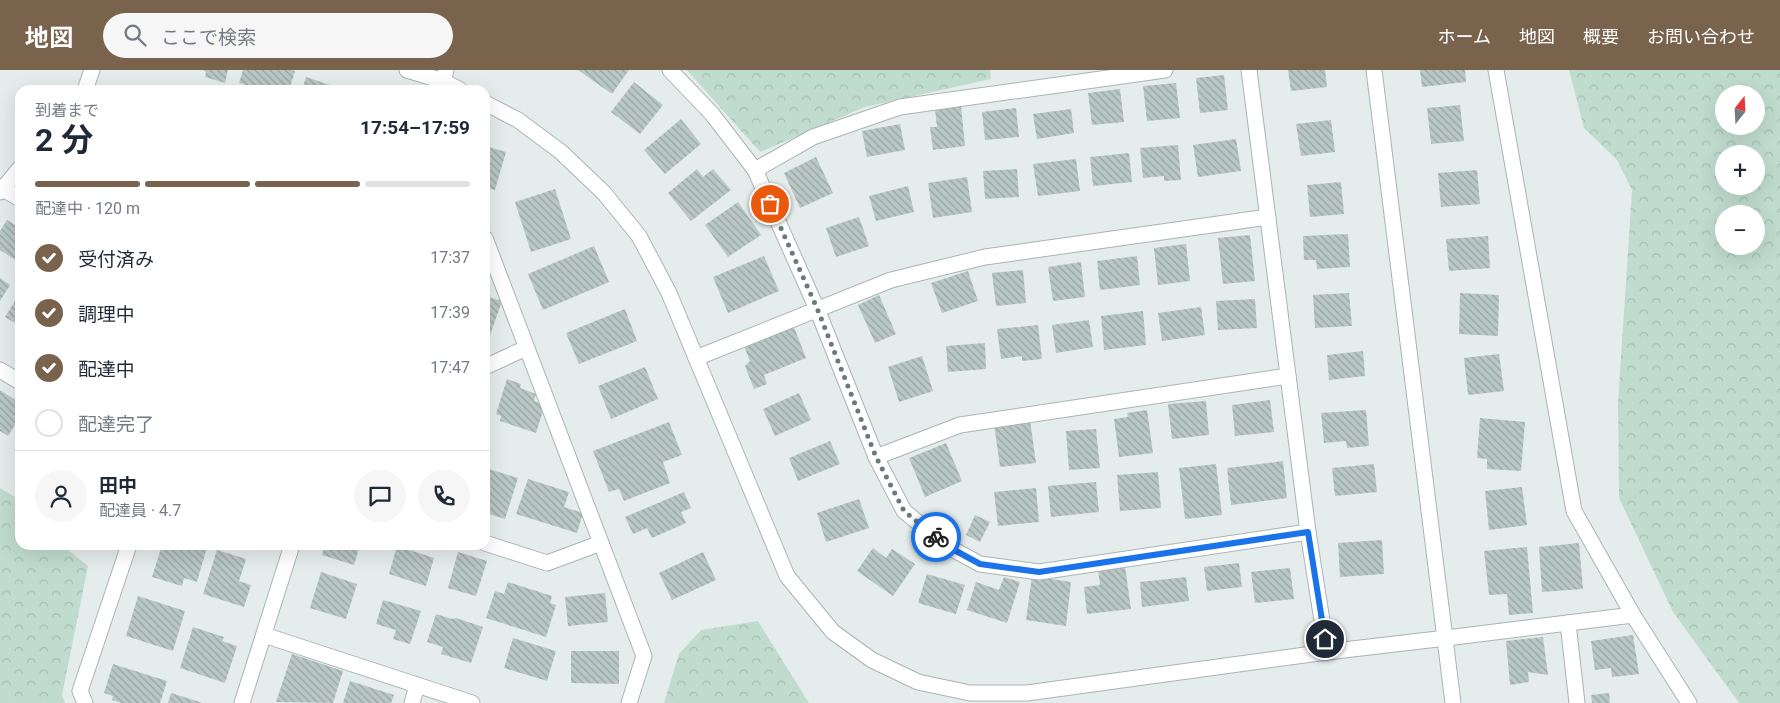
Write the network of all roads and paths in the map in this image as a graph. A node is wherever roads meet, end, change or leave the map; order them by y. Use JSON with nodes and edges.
{"nodes":[{"id":1,"x":92,"y":70,"type":"edge"},
{"id":2,"x":407,"y":70,"type":"edge"},
{"id":3,"x":670,"y":70,"type":"edge"},
{"id":4,"x":1165,"y":70,"type":"edge"},
{"id":5,"x":1249,"y":70,"type":"edge"},
{"id":6,"x":1374,"y":70,"type":"edge"},
{"id":7,"x":1496,"y":70,"type":"edge"},
{"id":8,"x":443,"y":80,"type":"edge"},
{"id":9,"x":87,"y":85,"type":"edge"},
{"id":10,"x":490,"y":106,"type":"edge"},
{"id":11,"x":755,"y":170,"type":"junction"},
{"id":12,"x":15,"y":174,"type":"edge"},
{"id":13,"x":1,"y":190,"type":"edge"},
{"id":14,"x":15,"y":197,"type":"edge"},
{"id":15,"x":1268,"y":217,"type":"junction"},
{"id":16,"x":490,"y":251,"type":"edge"},
{"id":17,"x":817,"y":308,"type":"junction"},
{"id":18,"x":526,"y":348,"type":"junction"},
{"id":19,"x":696,"y":358,"type":"junction"},
{"id":20,"x":490,"y":365,"type":"edge"},
{"id":21,"x":0,"y":370,"type":"edge"},
{"id":22,"x":1288,"y":376,"type":"junction"},
{"id":23,"x":15,"y":379,"type":"edge"},
{"id":24,"x":876,"y":457,"type":"junction"},
{"id":25,"x":1308,"y":532,"type":"junction"},
{"id":26,"x":601,"y":543,"type":"junction"},
{"id":27,"x":490,"y":545,"type":"edge"},
{"id":28,"x":127,"y":550,"type":"edge"},
{"id":29,"x":290,"y":550,"type":"edge"},
{"id":30,"x":1633,"y":615,"type":"junction"},
{"id":31,"x":1568,"y":623,"type":"junction"},
{"id":32,"x":264,"y":636,"type":"junction"},
{"id":33,"x":1446,"y":638,"type":"junction"},
{"id":34,"x":1327,"y":652,"type":"junction"},
{"id":35,"x":417,"y":685,"type":"junction"},
{"id":36,"x":86,"y":703,"type":"edge"},
{"id":37,"x":242,"y":703,"type":"edge"},
{"id":38,"x":412,"y":703,"type":"edge"},
{"id":39,"x":472,"y":703,"type":"edge"},
{"id":40,"x":629,"y":703,"type":"edge"},
{"id":41,"x":1453,"y":703,"type":"edge"},
{"id":42,"x":1577,"y":703,"type":"edge"},
{"id":43,"x":1689,"y":703,"type":"edge"}],
"edges":[{"from":1,"to":9,"type":"street"},
{"from":2,"to":8,"type":"street"},
{"from":3,"to":11,"type":"street"},
{"from":4,"to":11,"type":"street"},
{"from":5,"to":15,"type":"street"},
{"from":6,"to":33,"type":"street"},
{"from":7,"to":30,"type":"street"},
{"from":10,"to":19,"type":"street"},
{"from":11,"to":17,"type":"street"},
{"from":12,"to":13,"type":"street"},
{"from":13,"to":14,"type":"street"},
{"from":15,"to":17,"type":"street"},
{"from":15,"to":22,"type":"street"},
{"from":16,"to":18,"type":"street"},
{"from":17,"to":19,"type":"street"},
{"from":17,"to":24,"type":"street"},
{"from":18,"to":20,"type":"street"},
{"from":18,"to":26,"type":"street"},
{"from":19,"to":34,"type":"street"},
{"from":21,"to":23,"type":"street"},
{"from":22,"to":24,"type":"street"},
{"from":22,"to":25,"type":"street"},
{"from":24,"to":25,"type":"street"},
{"from":25,"to":34,"type":"street"},
{"from":26,"to":27,"type":"street"},
{"from":26,"to":40,"type":"street"},
{"from":28,"to":36,"type":"street"},
{"from":29,"to":32,"type":"street"},
{"from":30,"to":31,"type":"street"},
{"from":30,"to":43,"type":"street"},
{"from":31,"to":33,"type":"street"},
{"from":31,"to":42,"type":"street"},
{"from":32,"to":35,"type":"street"},
{"from":32,"to":37,"type":"street"},
{"from":33,"to":34,"type":"street"},
{"from":33,"to":41,"type":"street"},
{"from":35,"to":38,"type":"street"},
{"from":35,"to":39,"type":"street"}]}
